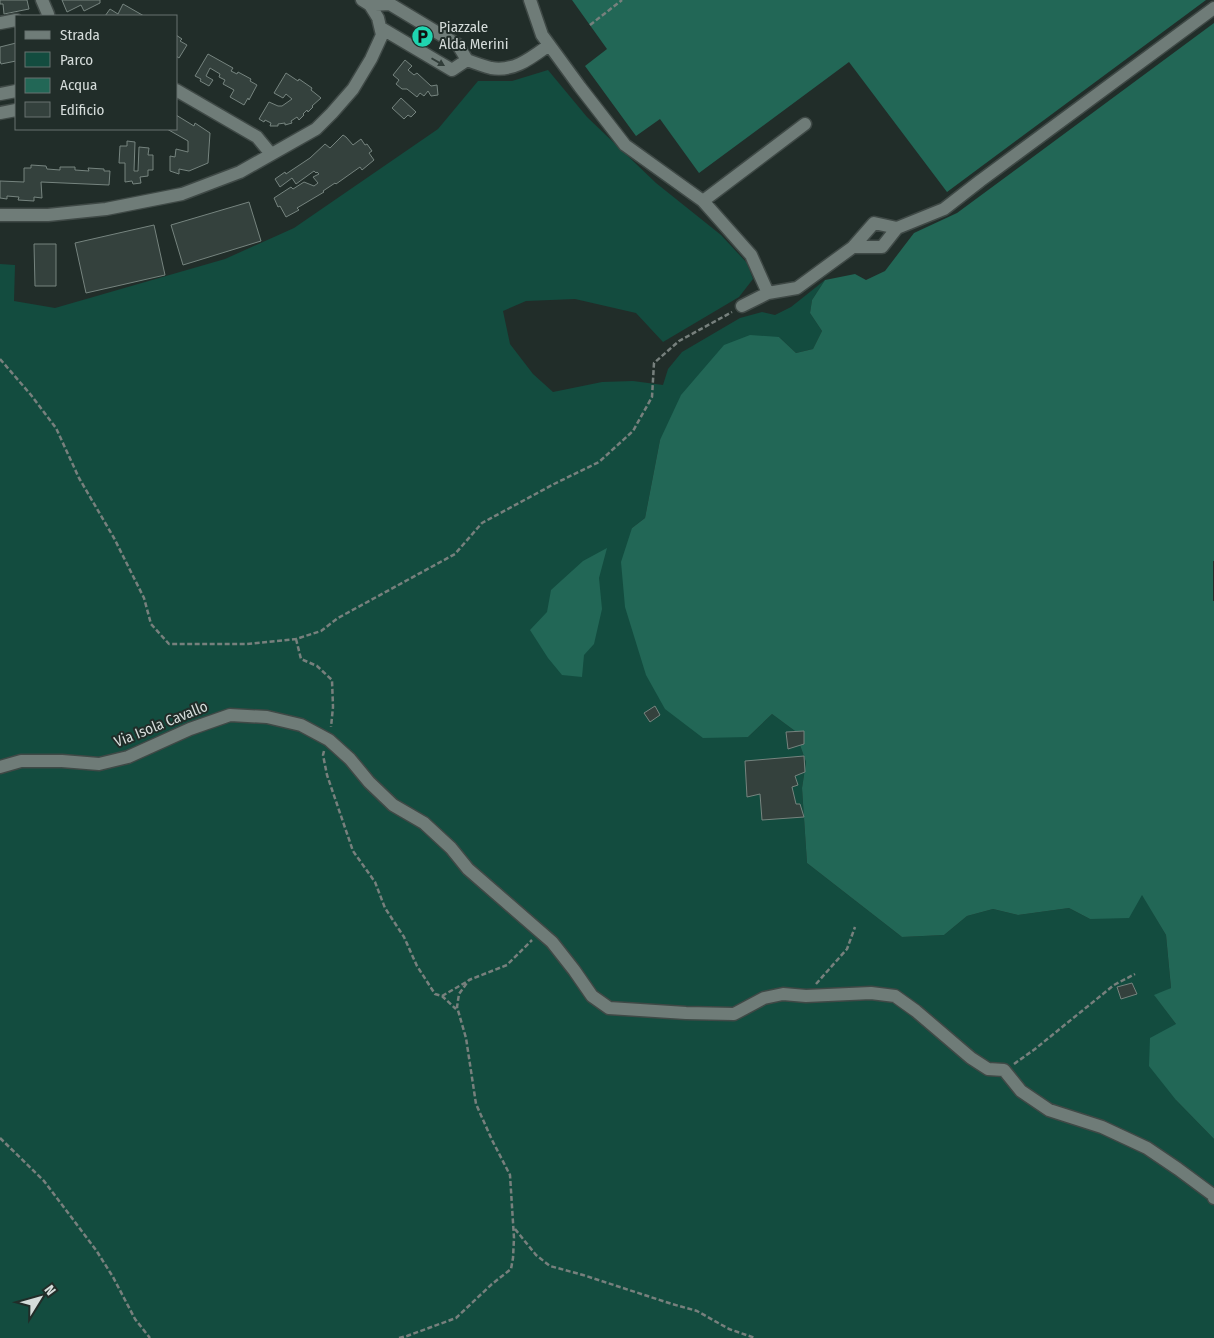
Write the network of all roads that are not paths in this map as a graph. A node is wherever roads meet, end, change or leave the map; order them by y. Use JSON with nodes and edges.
{"nodes":[{"id":1,"x":42,"y":0,"type":"edge"},
{"id":2,"x":530,"y":0,"type":"edge"},
{"id":3,"x":366,"y":3,"type":"edge"},
{"id":4,"x":1214,"y":8,"type":"edge"},
{"id":5,"x":46,"y":15,"type":"edge"},
{"id":6,"x":15,"y":20,"type":"edge"},
{"id":7,"x":0,"y":23,"type":"edge"},
{"id":8,"x":381,"y":28,"type":"junction"},
{"id":9,"x":549,"y":45,"type":"junction"},
{"id":10,"x":467,"y":60,"type":"junction"},
{"id":11,"x":15,"y":91,"type":"edge"},
{"id":12,"x":178,"y":91,"type":"edge"},
{"id":13,"x":0,"y":94,"type":"edge"},
{"id":14,"x":15,"y":110,"type":"edge"},
{"id":15,"x":0,"y":113,"type":"edge"},
{"id":16,"x":805,"y":124,"type":"dead end"},
{"id":17,"x":271,"y":154,"type":"junction"},
{"id":18,"x":703,"y":201,"type":"junction"},
{"id":19,"x":0,"y":215,"type":"edge"},
{"id":20,"x":897,"y":228,"type":"junction"},
{"id":21,"x":853,"y":247,"type":"junction"},
{"id":22,"x":768,"y":293,"type":"junction"},
{"id":23,"x":742,"y":306,"type":"road end"},
{"id":24,"x":0,"y":767,"type":"edge"},
{"id":25,"x":1214,"y":1198,"type":"edge"}],
"edges":[{"from":1,"to":5,"type":"street"},
{"from":2,"to":9,"type":"street"},
{"from":3,"to":8,"type":"street"},
{"from":3,"to":10,"type":"street"},
{"from":4,"to":20,"type":"street"},
{"from":6,"to":7,"type":"street"},
{"from":8,"to":10,"type":"street","one_way":true},
{"from":8,"to":17,"type":"street"},
{"from":9,"to":10,"type":"street"},
{"from":9,"to":18,"type":"street"},
{"from":11,"to":13,"type":"street"},
{"from":12,"to":17,"type":"street"},
{"from":14,"to":15,"type":"street"},
{"from":16,"to":18,"type":"street"},
{"from":17,"to":19,"type":"street"},
{"from":18,"to":22,"type":"street"},
{"from":20,"to":21,"type":"street"},
{"from":20,"to":21,"type":"street"},
{"from":21,"to":22,"type":"street"},
{"from":22,"to":23,"type":"street"},
{"from":24,"to":25,"type":"street","name":"Via Isola Cavallo"}]}
